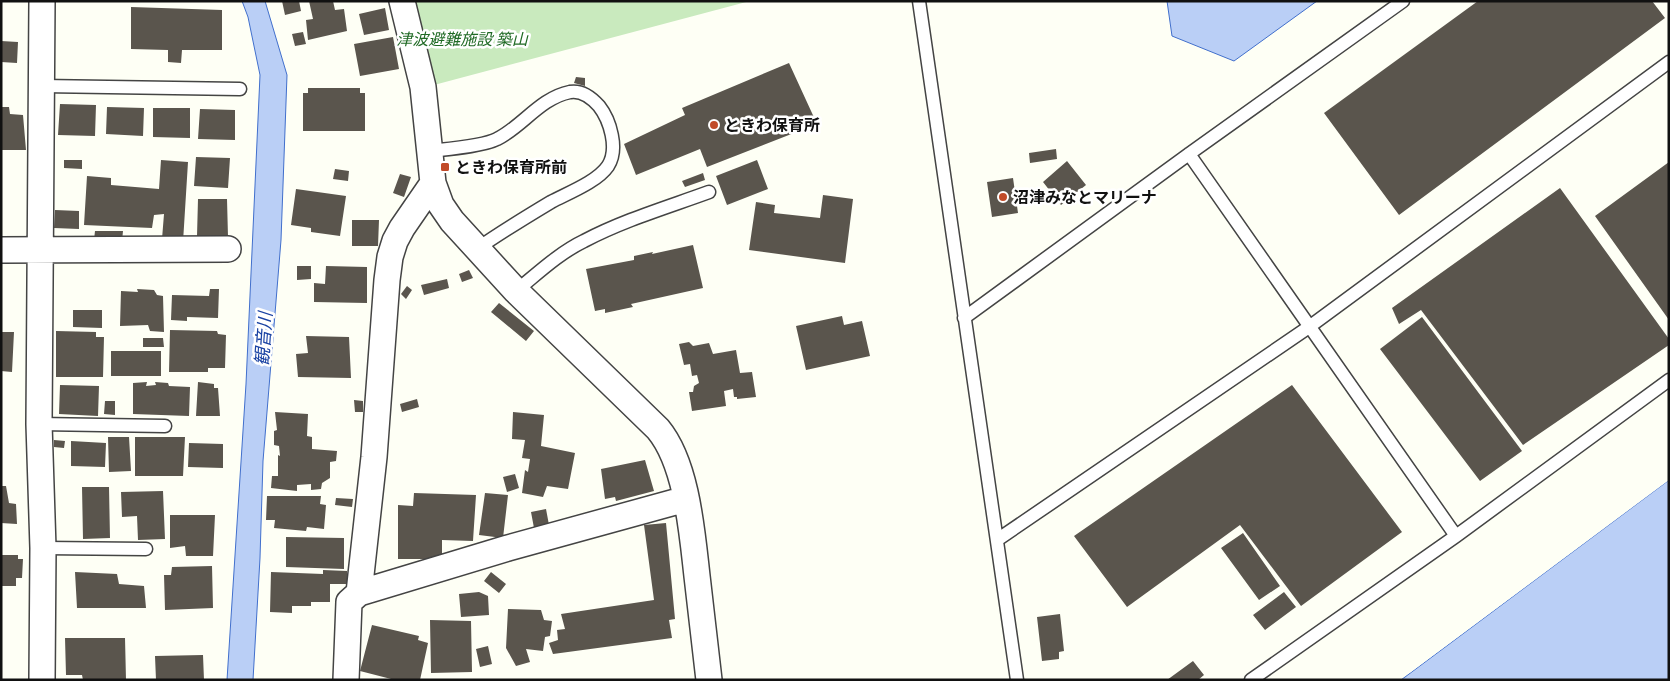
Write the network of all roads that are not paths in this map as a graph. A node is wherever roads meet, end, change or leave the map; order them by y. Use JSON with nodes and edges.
{"nodes":[{"id":1,"x":42,"y":1,"type":"edge"},
{"id":2,"x":402,"y":1,"type":"edge"},
{"id":3,"x":919,"y":1,"type":"edge"},
{"id":4,"x":1403,"y":1,"type":"edge"},
{"id":5,"x":1669,"y":62,"type":"edge"},
{"id":6,"x":42,"y":86,"type":"junction"},
{"id":7,"x":240,"y":89,"type":"dead end"},
{"id":8,"x":430,"y":151,"type":"junction"},
{"id":9,"x":1188,"y":154,"type":"junction"},
{"id":10,"x":433,"y":183,"type":"junction"},
{"id":11,"x":710,"y":192,"type":"dead end"},
{"id":12,"x":42,"y":249,"type":"junction"},
{"id":13,"x":228,"y":249,"type":"dead end"},
{"id":14,"x":477,"y":249,"type":"junction"},
{"id":15,"x":1,"y":250,"type":"edge"},
{"id":16,"x":516,"y":291,"type":"junction"},
{"id":17,"x":964,"y":318,"type":"junction"},
{"id":18,"x":1309,"y":327,"type":"junction"},
{"id":19,"x":1669,"y":380,"type":"edge"},
{"id":20,"x":39,"y":424,"type":"junction"},
{"id":21,"x":165,"y":426,"type":"dead end"},
{"id":22,"x":686,"y":498,"type":"junction"},
{"id":23,"x":1456,"y":536,"type":"junction"},
{"id":24,"x":997,"y":540,"type":"junction"},
{"id":25,"x":42,"y":548,"type":"junction"},
{"id":26,"x":146,"y":549,"type":"dead end"},
{"id":27,"x":359,"y":592,"type":"junction"},
{"id":28,"x":42,"y":680,"type":"edge"},
{"id":29,"x":346,"y":680,"type":"edge"},
{"id":30,"x":709,"y":680,"type":"edge"},
{"id":31,"x":1017,"y":680,"type":"edge"},
{"id":32,"x":1251,"y":680,"type":"edge"}],
"edges":[{"from":1,"to":6,"type":"street"},
{"from":2,"to":8,"type":"street"},
{"from":3,"to":17,"type":"lane"},
{"from":4,"to":9,"type":"lane"},
{"from":5,"to":18,"type":"lane"},
{"from":6,"to":7,"type":"lane"},
{"from":6,"to":12,"type":"street"},
{"from":8,"to":10,"type":"street"},
{"from":8,"to":14,"type":"lane"},
{"from":9,"to":17,"type":"lane"},
{"from":9,"to":18,"type":"lane"},
{"from":10,"to":14,"type":"street"},
{"from":10,"to":27,"type":"street"},
{"from":11,"to":16,"type":"lane"},
{"from":12,"to":13,"type":"street"},
{"from":12,"to":15,"type":"street"},
{"from":12,"to":20,"type":"street"},
{"from":14,"to":16,"type":"street"},
{"from":16,"to":22,"type":"street"},
{"from":17,"to":24,"type":"lane"},
{"from":18,"to":23,"type":"lane"},
{"from":18,"to":24,"type":"lane"},
{"from":19,"to":23,"type":"lane"},
{"from":20,"to":21,"type":"lane"},
{"from":20,"to":25,"type":"street"},
{"from":22,"to":27,"type":"street"},
{"from":22,"to":30,"type":"street"},
{"from":23,"to":32,"type":"lane"},
{"from":24,"to":31,"type":"lane"},
{"from":25,"to":26,"type":"lane"},
{"from":25,"to":28,"type":"street"},
{"from":27,"to":29,"type":"street"}]}
